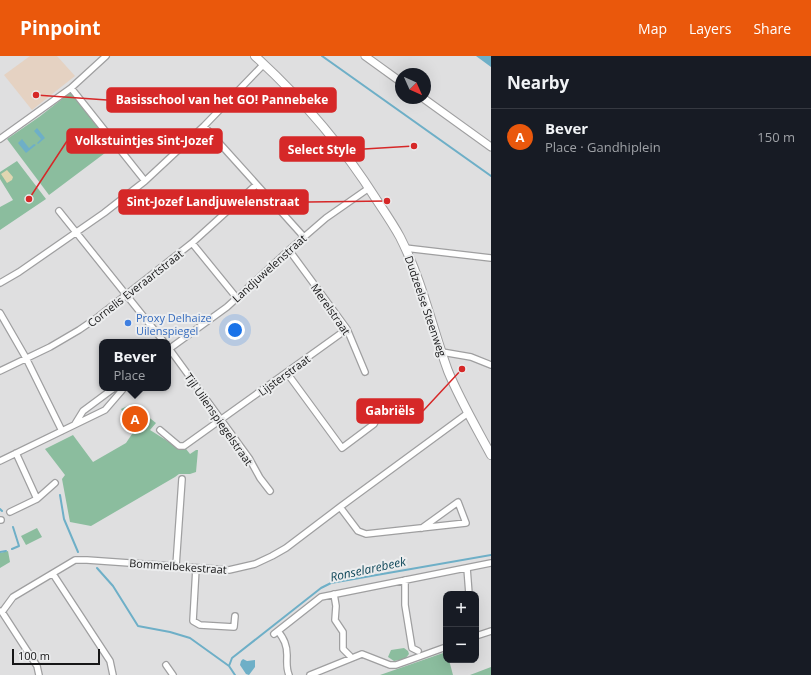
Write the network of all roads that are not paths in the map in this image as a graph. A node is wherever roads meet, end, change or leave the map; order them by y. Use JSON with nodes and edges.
{"nodes":[{"id":1,"x":106,"y":56,"type":"edge"},
{"id":2,"x":255,"y":56,"type":"edge"},
{"id":3,"x":365,"y":56,"type":"edge"},
{"id":4,"x":264,"y":64,"type":"junction"},
{"id":5,"x":395,"y":78,"type":"edge"},
{"id":6,"x":71,"y":88,"type":"junction"},
{"id":7,"x":431,"y":104,"type":"edge"},
{"id":8,"x":204,"y":126,"type":"junction"},
{"id":9,"x":0,"y":137,"type":"edge"},
{"id":10,"x":491,"y":147,"type":"edge"},
{"id":11,"x":145,"y":181,"type":"junction"},
{"id":12,"x":256,"y":185,"type":"junction"},
{"id":13,"x":369,"y":188,"type":"junction"},
{"id":14,"x":59,"y":211,"type":"dead end"},
{"id":15,"x":77,"y":232,"type":"junction"},
{"id":16,"x":304,"y":237,"type":"junction"},
{"id":17,"x":192,"y":243,"type":"junction"},
{"id":18,"x":405,"y":248,"type":"junction"},
{"id":19,"x":289,"y":250,"type":"junction"},
{"id":20,"x":491,"y":258,"type":"edge"},
{"id":21,"x":0,"y":283,"type":"edge"},
{"id":22,"x":126,"y":295,"type":"junction"},
{"id":23,"x":236,"y":297,"type":"junction"},
{"id":24,"x":0,"y":313,"type":"edge"},
{"id":25,"x":347,"y":329,"type":"junction"},
{"id":26,"x":162,"y":339,"type":"edge"},
{"id":27,"x":171,"y":347,"type":"edge"},
{"id":28,"x":171,"y":351,"type":"edge"},
{"id":29,"x":442,"y":352,"type":"junction"},
{"id":30,"x":26,"y":358,"type":"junction"},
{"id":31,"x":491,"y":366,"type":"edge"},
{"id":32,"x":0,"y":370,"type":"edge"},
{"id":33,"x":365,"y":372,"type":"dead end"},
{"id":34,"x":287,"y":373,"type":"junction"},
{"id":35,"x":110,"y":391,"type":"edge"},
{"id":36,"x":121,"y":391,"type":"edge"},
{"id":37,"x":468,"y":413,"type":"junction"},
{"id":38,"x":377,"y":418,"type":"dead end"},
{"id":39,"x":221,"y":421,"type":"junction"},
{"id":40,"x":75,"y":425,"type":"junction"},
{"id":41,"x":160,"y":430,"type":"dead end"},
{"id":42,"x":62,"y":431,"type":"junction"},
{"id":43,"x":16,"y":453,"type":"junction"},
{"id":44,"x":491,"y":455,"type":"edge"},
{"id":45,"x":0,"y":461,"type":"edge"},
{"id":46,"x":182,"y":479,"type":"dead end"},
{"id":47,"x":55,"y":483,"type":"dead end"},
{"id":48,"x":270,"y":491,"type":"dead end"},
{"id":49,"x":37,"y":499,"type":"junction"},
{"id":50,"x":340,"y":507,"type":"junction"},
{"id":51,"x":10,"y":512,"type":"dead end"},
{"id":52,"x":422,"y":528,"type":"junction"},
{"id":53,"x":491,"y":563,"type":"edge"},
{"id":54,"x":176,"y":566,"type":"junction"},
{"id":55,"x":196,"y":568,"type":"junction"},
{"id":56,"x":467,"y":568,"type":"junction"},
{"id":57,"x":53,"y":574,"type":"junction"},
{"id":58,"x":405,"y":580,"type":"junction"},
{"id":59,"x":470,"y":591,"type":"edge"},
{"id":60,"x":334,"y":594,"type":"junction"},
{"id":61,"x":1,"y":612,"type":"edge"},
{"id":62,"x":235,"y":616,"type":"dead end"},
{"id":63,"x":491,"y":631,"type":"edge"},
{"id":64,"x":479,"y":635,"type":"edge"},
{"id":65,"x":443,"y":648,"type":"edge"},
{"id":66,"x":418,"y":651,"type":"dead end"},
{"id":67,"x":350,"y":656,"type":"dead end"},
{"id":68,"x":166,"y":665,"type":"dead end"},
{"id":69,"x":39,"y":675,"type":"edge"},
{"id":70,"x":113,"y":675,"type":"edge"},
{"id":71,"x":173,"y":675,"type":"edge"},
{"id":72,"x":289,"y":675,"type":"edge"},
{"id":73,"x":310,"y":675,"type":"edge"}],
"edges":[{"from":1,"to":6,"type":"street"},
{"from":2,"to":4,"type":"main road","name":"Dudzeelse Steenweg"},
{"from":3,"to":5,"type":"street"},
{"from":4,"to":8,"type":"street"},
{"from":4,"to":13,"type":"main road","name":"Dudzeelse Steenweg"},
{"from":6,"to":9,"type":"street"},
{"from":6,"to":11,"type":"street"},
{"from":7,"to":10,"type":"street"},
{"from":8,"to":11,"type":"street"},
{"from":8,"to":12,"type":"street"},
{"from":11,"to":15,"type":"street"},
{"from":12,"to":16,"type":"street"},
{"from":12,"to":17,"type":"street","name":"Cornelis Everaartstraat"},
{"from":13,"to":16,"type":"street","name":"Landjuwelenstraat"},
{"from":13,"to":18,"type":"main road","name":"Dudzeelse Steenweg"},
{"from":14,"to":15,"type":"street"},
{"from":15,"to":21,"type":"street"},
{"from":15,"to":22,"type":"street"},
{"from":16,"to":19,"type":"street","name":"Landjuwelenstraat"},
{"from":17,"to":22,"type":"street","name":"Cornelis Everaartstraat"},
{"from":17,"to":23,"type":"street"},
{"from":18,"to":20,"type":"street"},
{"from":18,"to":29,"type":"main road","name":"Dudzeelse Steenweg"},
{"from":19,"to":23,"type":"street","name":"Landjuwelenstraat"},
{"from":19,"to":25,"type":"street","name":"Merelstraat"},
{"from":22,"to":26,"type":"street"},
{"from":22,"to":30,"type":"street","name":"Cornelis Everaartstraat"},
{"from":23,"to":27,"type":"street","name":"Landjuwelenstraat"},
{"from":24,"to":30,"type":"street"},
{"from":25,"to":33,"type":"street","name":"Merelstraat"},
{"from":25,"to":34,"type":"street","name":"Lijsterstraat"},
{"from":28,"to":39,"type":"street","name":"Tijl Uilenspiegelstraat"},
{"from":29,"to":31,"type":"street"},
{"from":29,"to":37,"type":"main road","name":"Dudzeelse Steenweg"},
{"from":30,"to":32,"type":"street","name":"Cornelis Everaartstraat"},
{"from":30,"to":42,"type":"street"},
{"from":34,"to":38,"type":"street"},
{"from":34,"to":39,"type":"street","name":"Lijsterstraat"},
{"from":35,"to":40,"type":"street"},
{"from":36,"to":40,"type":"street"},
{"from":37,"to":44,"type":"main road","name":"Dudzeelse Steenweg"},
{"from":37,"to":50,"type":"street","name":"Bommelbekestraat"},
{"from":39,"to":41,"type":"street","name":"Lijsterstraat"},
{"from":39,"to":48,"type":"street","name":"Tijl Uilenspiegelstraat"},
{"from":40,"to":42,"type":"street"},
{"from":42,"to":43,"type":"street"},
{"from":43,"to":45,"type":"street"},
{"from":43,"to":49,"type":"street"},
{"from":46,"to":54,"type":"street"},
{"from":47,"to":49,"type":"street"},
{"from":49,"to":51,"type":"street"},
{"from":50,"to":52,"type":"street"},
{"from":50,"to":55,"type":"street","name":"Bommelbekestraat"},
{"from":52,"to":52,"type":"street"},
{"from":53,"to":56,"type":"street"},
{"from":54,"to":55,"type":"street","name":"Bommelbekestraat"},
{"from":54,"to":57,"type":"street","name":"Bommelbekestraat"},
{"from":55,"to":62,"type":"street"},
{"from":56,"to":58,"type":"street"},
{"from":56,"to":59,"type":"street"},
{"from":57,"to":61,"type":"street","name":"Bommelbekestraat"},
{"from":57,"to":70,"type":"street"},
{"from":58,"to":60,"type":"street"},
{"from":58,"to":66,"type":"street"},
{"from":60,"to":67,"type":"street"},
{"from":60,"to":72,"type":"street"},
{"from":61,"to":69,"type":"street"},
{"from":63,"to":64,"type":"street"},
{"from":65,"to":73,"type":"street"},
{"from":68,"to":71,"type":"street"}]}
